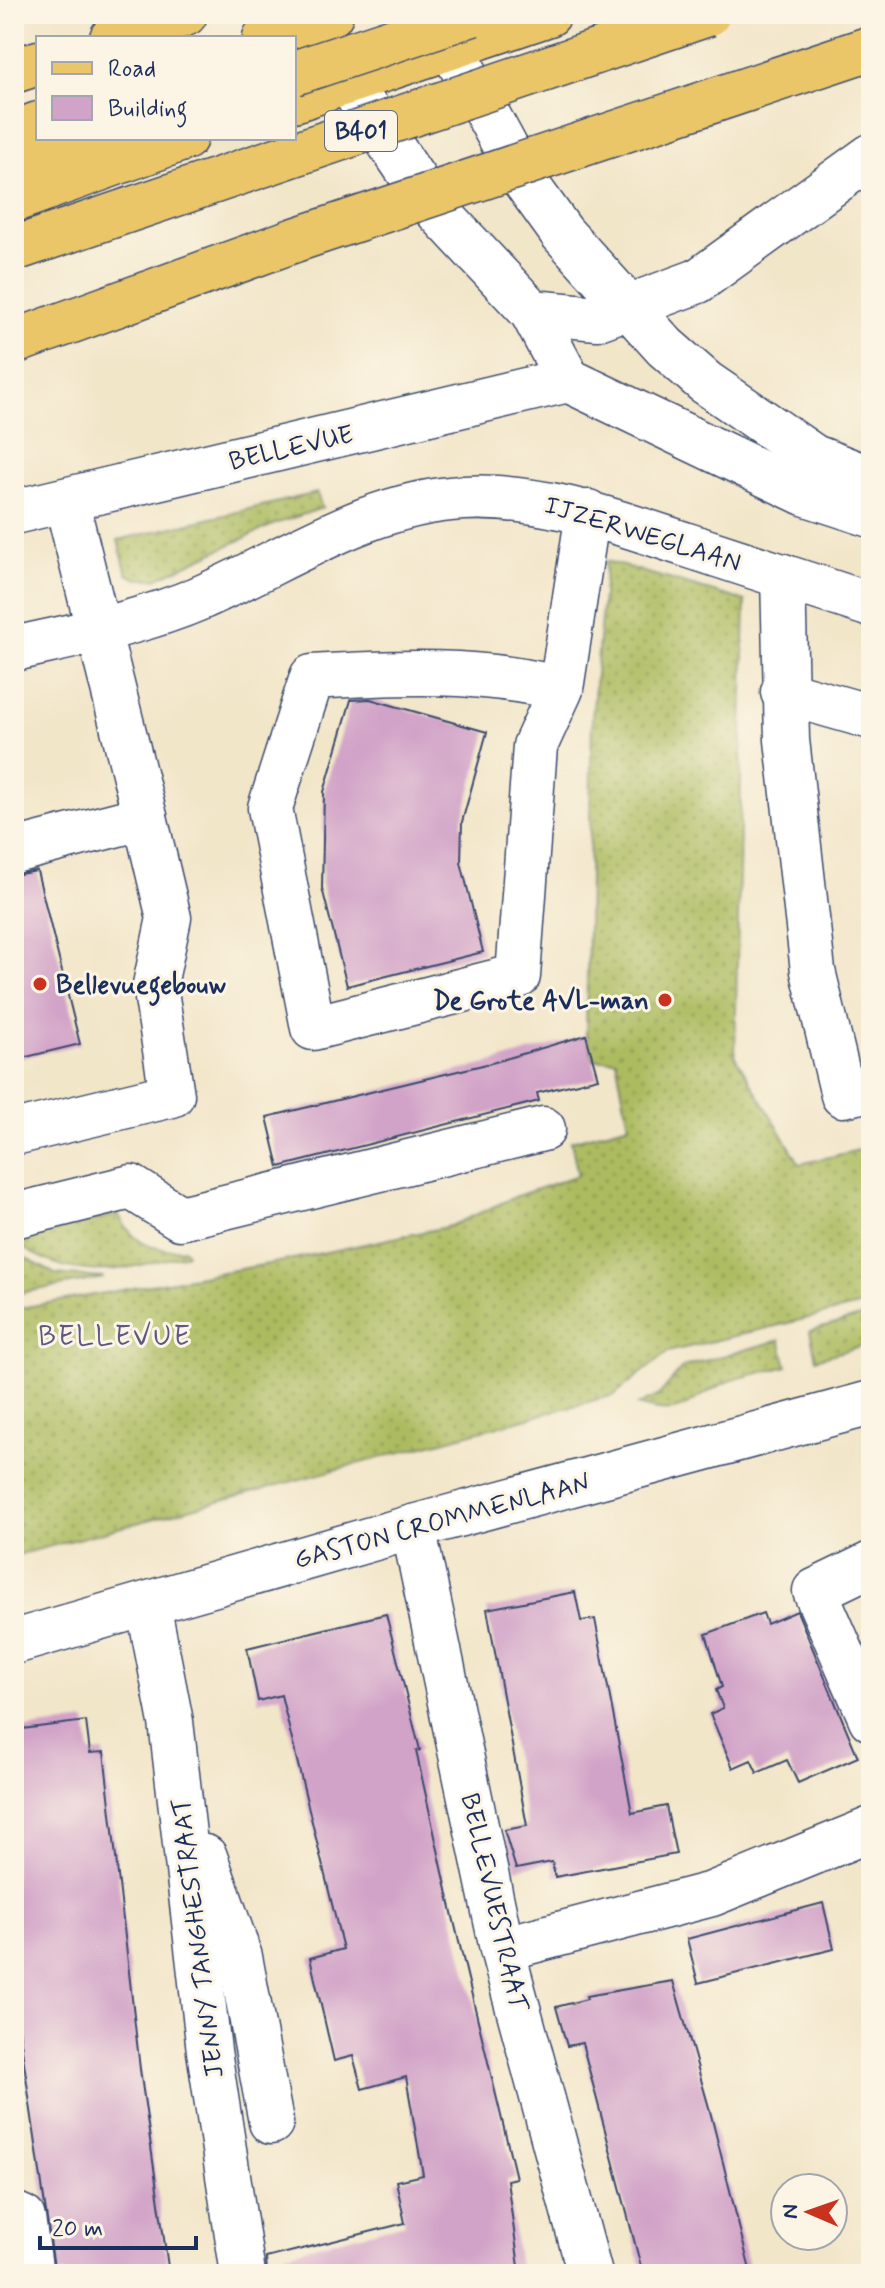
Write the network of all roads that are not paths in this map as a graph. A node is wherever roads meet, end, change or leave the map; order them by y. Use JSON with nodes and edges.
{"nodes":[{"id":1,"x":185,"y":14,"type":"edge"},
{"id":2,"x":549,"y":14,"type":"edge"},
{"id":3,"x":708,"y":14,"type":"edge"},
{"id":4,"x":312,"y":17,"type":"edge"},
{"id":5,"x":449,"y":25,"type":"edge"},
{"id":6,"x":118,"y":36,"type":"edge"},
{"id":7,"x":269,"y":36,"type":"edge"},
{"id":8,"x":871,"y":48,"type":"edge"},
{"id":9,"x":36,"y":64,"type":"edge"},
{"id":10,"x":14,"y":71,"type":"edge"},
{"id":11,"x":296,"y":72,"type":"edge"},
{"id":12,"x":348,"y":82,"type":"junction"},
{"id":13,"x":296,"y":99,"type":"edge"},
{"id":14,"x":36,"y":125,"type":"edge"},
{"id":15,"x":14,"y":133,"type":"edge"},
{"id":16,"x":99,"y":140,"type":"edge"},
{"id":17,"x":179,"y":140,"type":"edge"},
{"id":18,"x":871,"y":156,"type":"edge"},
{"id":19,"x":14,"y":170,"type":"edge"},
{"id":20,"x":14,"y":200,"type":"edge"},
{"id":21,"x":14,"y":249,"type":"edge"},
{"id":22,"x":629,"y":307,"type":"junction"},
{"id":23,"x":532,"y":312,"type":"junction"},
{"id":24,"x":14,"y":342,"type":"edge"},
{"id":25,"x":568,"y":380,"type":"junction"},
{"id":26,"x":871,"y":479,"type":"edge"},
{"id":27,"x":66,"y":500,"type":"junction"},
{"id":28,"x":14,"y":512,"type":"edge"},
{"id":29,"x":588,"y":512,"type":"junction"},
{"id":30,"x":871,"y":515,"type":"edge"},
{"id":31,"x":783,"y":576,"type":"junction"},
{"id":32,"x":871,"y":605,"type":"edge"},
{"id":33,"x":98,"y":629,"type":"junction"},
{"id":34,"x":14,"y":649,"type":"edge"},
{"id":35,"x":561,"y":689,"type":"junction"},
{"id":36,"x":783,"y":692,"type":"junction"},
{"id":37,"x":871,"y":717,"type":"edge"},
{"id":38,"x":145,"y":817,"type":"junction"},
{"id":39,"x":14,"y":851,"type":"edge"},
{"id":40,"x":871,"y":1089,"type":"edge"},
{"id":41,"x":543,"y":1129,"type":"dead end"},
{"id":42,"x":14,"y":1133,"type":"edge"},
{"id":43,"x":14,"y":1216,"type":"edge"},
{"id":44,"x":871,"y":1403,"type":"edge"},
{"id":45,"x":413,"y":1527,"type":"junction"},
{"id":46,"x":871,"y":1564,"type":"edge"},
{"id":47,"x":148,"y":1604,"type":"junction"},
{"id":48,"x":14,"y":1642,"type":"edge"},
{"id":49,"x":871,"y":1719,"type":"edge"},
{"id":50,"x":177,"y":1776,"type":"junction"},
{"id":51,"x":871,"y":1829,"type":"edge"},
{"id":52,"x":502,"y":1949,"type":"junction"},
{"id":53,"x":271,"y":2122,"type":"dead end"},
{"id":54,"x":14,"y":2214,"type":"edge"},
{"id":55,"x":31,"y":2274,"type":"edge"},
{"id":56,"x":243,"y":2274,"type":"edge"},
{"id":57,"x":590,"y":2274,"type":"edge"}],
"edges":[{"from":1,"to":6,"type":"main road"},
{"from":2,"to":5,"type":"main road"},
{"from":3,"to":21,"type":"main road","number":"B401","bridge":true},
{"from":4,"to":7,"type":"main road"},
{"from":4,"to":12,"type":"main road"},
{"from":5,"to":11,"type":"main road","bridge":true},
{"from":5,"to":12,"type":"main road"},
{"from":5,"to":22,"type":"street"},
{"from":8,"to":24,"type":"main road","bridge":true},
{"from":9,"to":10,"type":"main road"},
{"from":12,"to":13,"type":"main road"},
{"from":12,"to":23,"type":"street"},
{"from":14,"to":15,"type":"main road"},
{"from":16,"to":19,"type":"main road"},
{"from":17,"to":20,"type":"main road"},
{"from":18,"to":22,"type":"street"},
{"from":22,"to":23,"type":"street"},
{"from":22,"to":26,"type":"street"},
{"from":23,"to":25,"type":"street"},
{"from":25,"to":27,"type":"street","name":"BELLEVUE"},
{"from":25,"to":30,"type":"street"},
{"from":27,"to":28,"type":"street","name":"BELLEVUE"},
{"from":27,"to":33,"type":"street"},
{"from":29,"to":31,"type":"street","name":"IJZERWEGLAAN"},
{"from":29,"to":33,"type":"street","name":"IJZERWEGLAAN"},
{"from":29,"to":35,"type":"street"},
{"from":31,"to":32,"type":"street","name":"IJZERWEGLAAN"},
{"from":31,"to":36,"type":"street"},
{"from":33,"to":34,"type":"street","name":"IJZERWEGLAAN"},
{"from":33,"to":38,"type":"street"},
{"from":35,"to":35,"type":"street"},
{"from":36,"to":37,"type":"street"},
{"from":36,"to":40,"type":"street"},
{"from":38,"to":39,"type":"street"},
{"from":38,"to":42,"type":"street"},
{"from":41,"to":43,"type":"street"},
{"from":44,"to":45,"type":"street","name":"GASTON CROMMENLAAN"},
{"from":45,"to":47,"type":"street","name":"GASTON CROMMENLAAN"},
{"from":45,"to":52,"type":"street","name":"BELLEVUESTRAAT"},
{"from":46,"to":49,"type":"street"},
{"from":47,"to":48,"type":"street","name":"GASTON CROMMENLAAN"},
{"from":47,"to":50,"type":"street","name":"JENNY TANGHESTRAAT"},
{"from":50,"to":53,"type":"street"},
{"from":50,"to":56,"type":"street","name":"JENNY TANGHESTRAAT"},
{"from":51,"to":52,"type":"street"},
{"from":52,"to":57,"type":"street","name":"BELLEVUESTRAAT"},
{"from":54,"to":55,"type":"street"}]}
